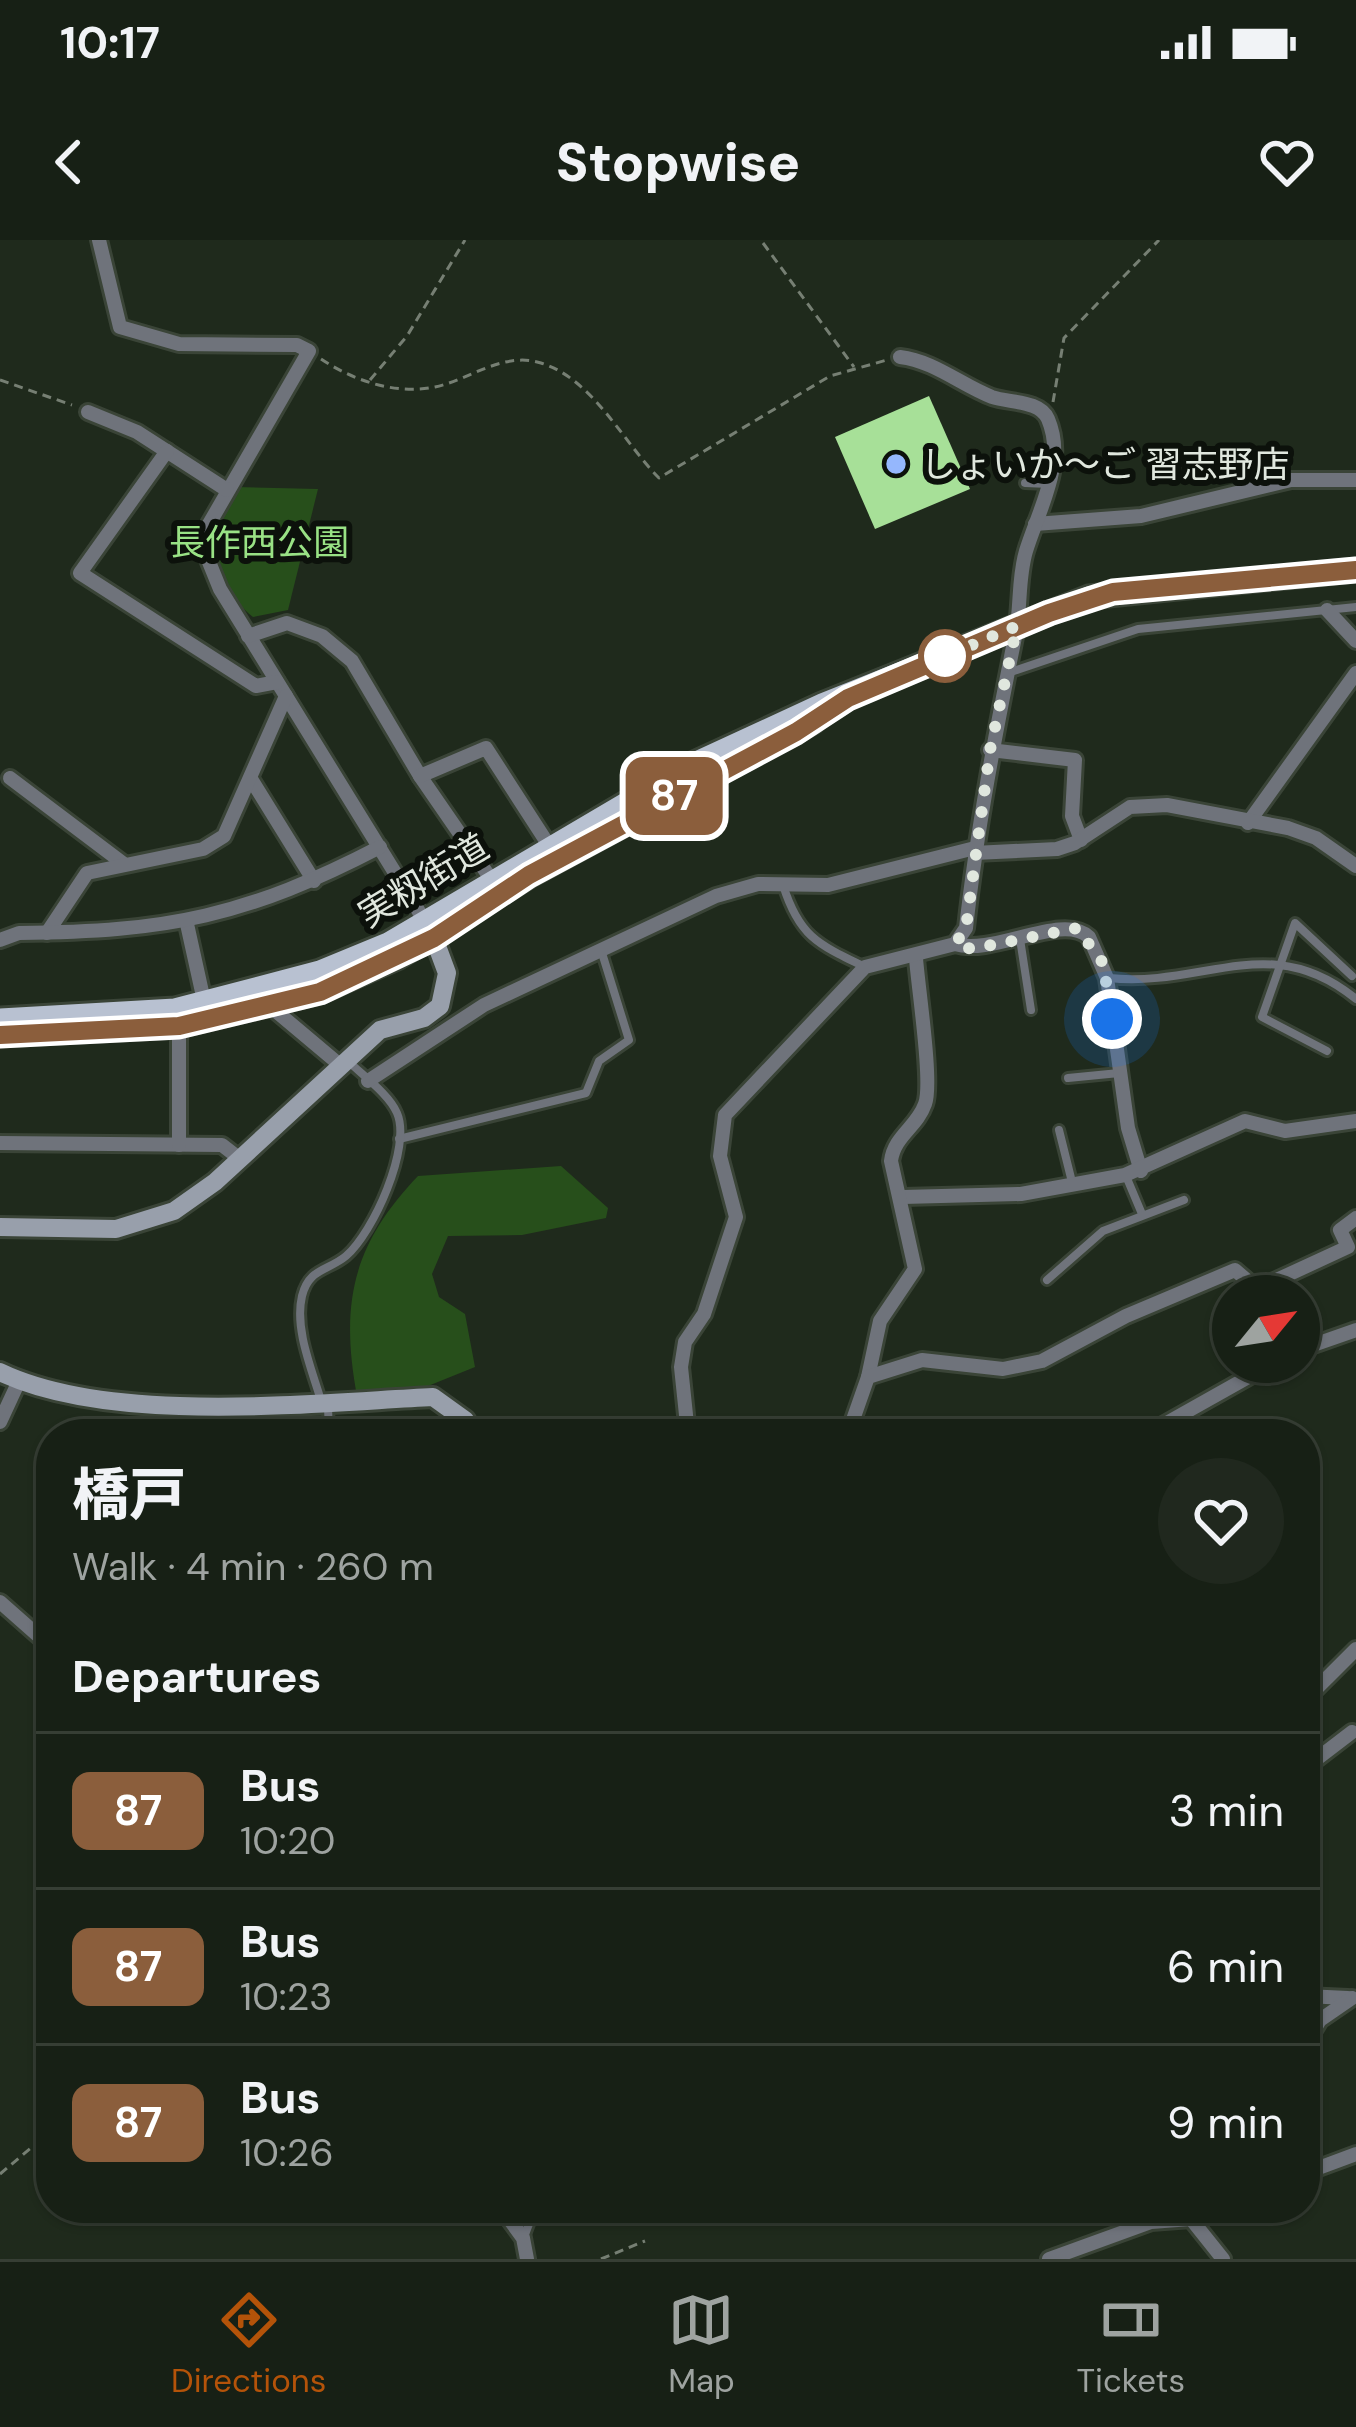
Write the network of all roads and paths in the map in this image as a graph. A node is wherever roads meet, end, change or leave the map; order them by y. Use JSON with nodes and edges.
{"nodes":[{"id":1,"x":99,"y":240,"type":"edge"},
{"id":2,"x":465,"y":240,"type":"edge"},
{"id":3,"x":1159,"y":240,"type":"edge"},
{"id":4,"x":763,"y":243,"type":"edge"},
{"id":5,"x":309,"y":351,"type":"junction"},
{"id":6,"x":900,"y":357,"type":"joint"},
{"id":7,"x":854,"y":368,"type":"junction"},
{"id":8,"x":0,"y":380,"type":"edge"},
{"id":9,"x":368,"y":382,"type":"junction"},
{"id":10,"x":88,"y":412,"type":"joint"},
{"id":11,"x":1046,"y":415,"type":"junction"},
{"id":12,"x":167,"y":451,"type":"junction"},
{"id":13,"x":1356,"y":480,"type":"edge"},
{"id":14,"x":1025,"y":482,"type":"dead end"},
{"id":15,"x":1050,"y":484,"type":"junction"},
{"id":16,"x":227,"y":490,"type":"junction"},
{"id":17,"x":1035,"y":524,"type":"junction"},
{"id":18,"x":1356,"y":570,"type":"edge"},
{"id":19,"x":1356,"y":607,"type":"edge"},
{"id":20,"x":1327,"y":610,"type":"junction"},
{"id":21,"x":1017,"y":626,"type":"junction"},
{"id":22,"x":248,"y":636,"type":"junction"},
{"id":23,"x":1356,"y":641,"type":"edge"},
{"id":24,"x":1006,"y":673,"type":"junction"},
{"id":25,"x":1356,"y":673,"type":"edge"},
{"id":26,"x":277,"y":682,"type":"junction"},
{"id":27,"x":286,"y":696,"type":"junction"},
{"id":28,"x":848,"y":698,"type":"junction"},
{"id":29,"x":990,"y":750,"type":"junction"},
{"id":30,"x":420,"y":776,"type":"junction"},
{"id":31,"x":10,"y":778,"type":"dead end"},
{"id":32,"x":250,"y":778,"type":"junction"},
{"id":33,"x":1248,"y":823,"type":"junction"},
{"id":34,"x":1081,"y":840,"type":"junction"},
{"id":35,"x":548,"y":844,"type":"junction"},
{"id":36,"x":380,"y":847,"type":"junction"},
{"id":37,"x":975,"y":850,"type":"junction"},
{"id":38,"x":124,"y":864,"type":"junction"},
{"id":39,"x":1356,"y":866,"type":"edge"},
{"id":40,"x":491,"y":879,"type":"junction"},
{"id":41,"x":314,"y":881,"type":"junction"},
{"id":42,"x":782,"y":884,"type":"junction"},
{"id":43,"x":188,"y":924,"type":"junction"},
{"id":44,"x":430,"y":929,"type":"junction"},
{"id":45,"x":47,"y":933,"type":"junction"},
{"id":46,"x":1020,"y":939,"type":"junction"},
{"id":47,"x":0,"y":940,"type":"edge"},
{"id":48,"x":955,"y":944,"type":"junction"},
{"id":49,"x":602,"y":953,"type":"junction"},
{"id":50,"x":916,"y":958,"type":"junction"},
{"id":51,"x":1280,"y":963,"type":"junction"},
{"id":52,"x":865,"y":967,"type":"junction"},
{"id":53,"x":1352,"y":976,"type":"dead end"},
{"id":54,"x":1107,"y":978,"type":"junction"},
{"id":55,"x":1356,"y":999,"type":"edge"},
{"id":56,"x":204,"y":1001,"type":"junction"},
{"id":57,"x":271,"y":1006,"type":"junction"},
{"id":58,"x":1030,"y":1010,"type":"dead end"},
{"id":59,"x":0,"y":1019,"type":"edge"},
{"id":60,"x":179,"y":1026,"type":"junction"},
{"id":61,"x":0,"y":1035,"type":"edge"},
{"id":62,"x":1327,"y":1051,"type":"dead end"},
{"id":63,"x":343,"y":1062,"type":"junction"},
{"id":64,"x":1119,"y":1072,"type":"junction"},
{"id":65,"x":1068,"y":1078,"type":"dead end"},
{"id":66,"x":368,"y":1081,"type":"junction"},
{"id":67,"x":1356,"y":1121,"type":"edge"},
{"id":68,"x":1059,"y":1130,"type":"dead end"},
{"id":69,"x":399,"y":1138,"type":"junction"},
{"id":70,"x":0,"y":1143,"type":"edge"},
{"id":71,"x":179,"y":1145,"type":"junction"},
{"id":72,"x":240,"y":1159,"type":"junction"},
{"id":73,"x":1133,"y":1173,"type":"junction"},
{"id":74,"x":1073,"y":1186,"type":"junction"},
{"id":75,"x":903,"y":1197,"type":"junction"},
{"id":76,"x":1184,"y":1200,"type":"dead end"},
{"id":77,"x":1142,"y":1214,"type":"junction"},
{"id":78,"x":1356,"y":1218,"type":"edge"},
{"id":79,"x":0,"y":1227,"type":"edge"},
{"id":80,"x":1293,"y":1275,"type":"edge"},
{"id":81,"x":1047,"y":1280,"type":"dead end"},
{"id":82,"x":1212,"y":1280,"type":"edge"},
{"id":83,"x":1356,"y":1330,"type":"edge"},
{"id":84,"x":1320,"y":1343,"type":"edge"},
{"id":85,"x":0,"y":1372,"type":"edge"},
{"id":86,"x":868,"y":1377,"type":"junction"},
{"id":87,"x":20,"y":1382,"type":"junction"},
{"id":88,"x":1238,"y":1383,"type":"edge"},
{"id":89,"x":326,"y":1407,"type":"junction"},
{"id":90,"x":327,"y":1419,"type":"edge"},
{"id":91,"x":464,"y":1419,"type":"edge"},
{"id":92,"x":686,"y":1419,"type":"edge"},
{"id":93,"x":853,"y":1419,"type":"edge"},
{"id":94,"x":1174,"y":1419,"type":"edge"},
{"id":95,"x":0,"y":1422,"type":"edge"},
{"id":96,"x":0,"y":1602,"type":"edge"},
{"id":97,"x":36,"y":1634,"type":"edge"},
{"id":98,"x":1356,"y":1649,"type":"edge"},
{"id":99,"x":1320,"y":1685,"type":"edge"},
{"id":100,"x":1352,"y":1732,"type":"dead end"},
{"id":101,"x":1320,"y":1757,"type":"edge"},
{"id":102,"x":1320,"y":1997,"type":"edge"},
{"id":103,"x":1354,"y":1998,"type":"edge"},
{"id":104,"x":1320,"y":2020,"type":"edge"},
{"id":105,"x":36,"y":2144,"type":"edge"},
{"id":106,"x":1356,"y":2154,"type":"edge"},
{"id":107,"x":1320,"y":2167,"type":"edge"},
{"id":108,"x":0,"y":2174,"type":"edge"},
{"id":109,"x":512,"y":2223,"type":"edge"},
{"id":110,"x":529,"y":2223,"type":"edge"},
{"id":111,"x":1148,"y":2223,"type":"edge"},
{"id":112,"x":1194,"y":2223,"type":"edge"},
{"id":113,"x":523,"y":2238,"type":"junction"},
{"id":114,"x":645,"y":2241,"type":"dead end"},
{"id":115,"x":526,"y":2259,"type":"edge"},
{"id":116,"x":601,"y":2259,"type":"edge"},
{"id":117,"x":1049,"y":2259,"type":"edge"},
{"id":118,"x":1223,"y":2259,"type":"edge"}],
"edges":[{"from":1,"to":5,"type":"street"},
{"from":2,"to":9,"type":"path"},
{"from":3,"to":11,"type":"path"},
{"from":4,"to":7,"type":"path"},
{"from":5,"to":9,"type":"path"},
{"from":5,"to":16,"type":"street"},
{"from":6,"to":7,"type":"path"},
{"from":6,"to":11,"type":"street"},
{"from":7,"to":9,"type":"path"},
{"from":8,"to":10,"type":"path"},
{"from":10,"to":12,"type":"street"},
{"from":11,"to":15,"type":"street"},
{"from":12,"to":16,"type":"street"},
{"from":12,"to":26,"type":"street"},
{"from":13,"to":17,"type":"street"},
{"from":14,"to":15,"type":"lane"},
{"from":15,"to":17,"type":"street"},
{"from":16,"to":22,"type":"street"},
{"from":17,"to":21,"type":"street"},
{"from":18,"to":21,"type":"main road","name":"実籾街道"},
{"from":19,"to":20,"type":"lane"},
{"from":20,"to":23,"type":"street"},
{"from":20,"to":24,"type":"lane"},
{"from":21,"to":24,"type":"street"},
{"from":21,"to":28,"type":"main road","name":"実籾街道"},
{"from":22,"to":26,"type":"street"},
{"from":22,"to":30,"type":"street"},
{"from":24,"to":29,"type":"street"},
{"from":25,"to":33,"type":"street"},
{"from":26,"to":27,"type":"street"},
{"from":27,"to":32,"type":"street"},
{"from":27,"to":36,"type":"street"},
{"from":28,"to":35,"type":"main road","name":"実籾街道"},
{"from":28,"to":44,"type":"main road","name":"実籾街道"},
{"from":29,"to":34,"type":"street"},
{"from":29,"to":37,"type":"street"},
{"from":30,"to":35,"type":"street"},
{"from":30,"to":40,"type":"street"},
{"from":31,"to":38,"type":"street"},
{"from":32,"to":38,"type":"street"},
{"from":32,"to":41,"type":"street"},
{"from":33,"to":34,"type":"street"},
{"from":33,"to":39,"type":"street"},
{"from":34,"to":37,"type":"street"},
{"from":35,"to":40,"type":"main road","name":"実籾街道"},
{"from":36,"to":41,"type":"street"},
{"from":36,"to":44,"type":"street"},
{"from":37,"to":42,"type":"street"},
{"from":37,"to":48,"type":"street"},
{"from":38,"to":45,"type":"street"},
{"from":40,"to":44,"type":"main road","name":"実籾街道"},
{"from":41,"to":43,"type":"street"},
{"from":42,"to":49,"type":"street"},
{"from":42,"to":52,"type":"lane"},
{"from":43,"to":45,"type":"street"},
{"from":43,"to":56,"type":"street"},
{"from":44,"to":56,"type":"main road","name":"実籾街道"},
{"from":44,"to":57,"type":"main road","name":"実籾街道"},
{"from":44,"to":63,"type":"street"},
{"from":45,"to":47,"type":"street"},
{"from":46,"to":48,"type":"street"},
{"from":46,"to":54,"type":"street"},
{"from":46,"to":58,"type":"lane"},
{"from":48,"to":50,"type":"street"},
{"from":49,"to":66,"type":"street"},
{"from":49,"to":69,"type":"lane"},
{"from":50,"to":52,"type":"street"},
{"from":50,"to":75,"type":"street"},
{"from":51,"to":53,"type":"lane"},
{"from":51,"to":54,"type":"lane"},
{"from":51,"to":55,"type":"lane"},
{"from":51,"to":62,"type":"lane"},
{"from":52,"to":92,"type":"street"},
{"from":54,"to":64,"type":"street"},
{"from":56,"to":59,"type":"main road","name":"実籾街道"},
{"from":57,"to":60,"type":"main road","name":"実籾街道"},
{"from":57,"to":63,"type":"street"},
{"from":60,"to":61,"type":"main road","name":"実籾街道"},
{"from":60,"to":71,"type":"street"},
{"from":63,"to":66,"type":"lane"},
{"from":63,"to":72,"type":"street"},
{"from":64,"to":65,"type":"lane"},
{"from":64,"to":73,"type":"street"},
{"from":66,"to":69,"type":"lane"},
{"from":67,"to":73,"type":"street"},
{"from":68,"to":74,"type":"lane"},
{"from":69,"to":89,"type":"lane"},
{"from":70,"to":71,"type":"street"},
{"from":71,"to":72,"type":"street"},
{"from":72,"to":79,"type":"street"},
{"from":73,"to":74,"type":"street"},
{"from":73,"to":77,"type":"lane"},
{"from":74,"to":75,"type":"street"},
{"from":75,"to":86,"type":"street"},
{"from":76,"to":77,"type":"lane"},
{"from":77,"to":81,"type":"lane"},
{"from":78,"to":80,"type":"street"},
{"from":82,"to":86,"type":"street"},
{"from":83,"to":84,"type":"street"},
{"from":85,"to":87,"type":"street"},
{"from":86,"to":93,"type":"street"},
{"from":87,"to":89,"type":"street"},
{"from":87,"to":95,"type":"street"},
{"from":88,"to":94,"type":"street"},
{"from":89,"to":90,"type":"lane"},
{"from":89,"to":91,"type":"street"},
{"from":96,"to":97,"type":"street"},
{"from":98,"to":99,"type":"street"},
{"from":100,"to":101,"type":"street"},
{"from":102,"to":103,"type":"street"},
{"from":103,"to":104,"type":"street"},
{"from":105,"to":108,"type":"path"},
{"from":106,"to":107,"type":"street"},
{"from":109,"to":113,"type":"street"},
{"from":110,"to":113,"type":"lane"},
{"from":111,"to":117,"type":"street"},
{"from":112,"to":118,"type":"street"},
{"from":113,"to":115,"type":"street"},
{"from":114,"to":116,"type":"path"}]}
